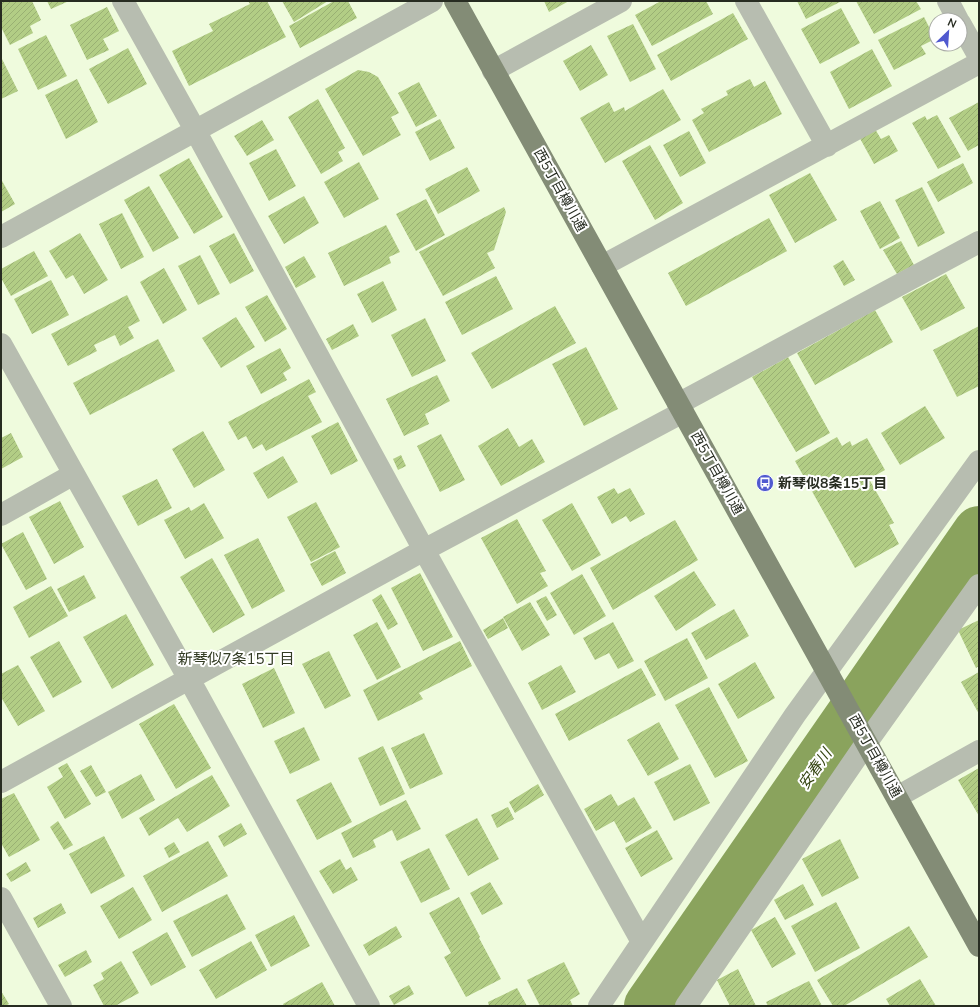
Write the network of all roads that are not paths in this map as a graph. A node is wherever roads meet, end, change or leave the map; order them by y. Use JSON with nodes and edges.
{"nodes":[{"id":1,"x":123,"y":1,"type":"edge"},
{"id":2,"x":432,"y":1,"type":"edge"},
{"id":3,"x":455,"y":1,"type":"edge"},
{"id":4,"x":620,"y":1,"type":"edge"},
{"id":5,"x":746,"y":1,"type":"edge"},
{"id":6,"x":948,"y":1,"type":"edge"},
{"id":7,"x":954,"y":12,"type":"edge"},
{"id":8,"x":968,"y":37,"type":"edge"},
{"id":9,"x":979,"y":57,"type":"edge"},
{"id":10,"x":979,"y":63,"type":"edge"},
{"id":11,"x":493,"y":71,"type":"junction"},
{"id":12,"x":196,"y":132,"type":"junction"},
{"id":13,"x":827,"y":146,"type":"junction"},
{"id":14,"x":1,"y":237,"type":"edge"},
{"id":15,"x":979,"y":242,"type":"edge"},
{"id":16,"x":602,"y":266,"type":"junction"},
{"id":17,"x":1,"y":344,"type":"edge"},
{"id":18,"x":680,"y":408,"type":"junction"},
{"id":19,"x":979,"y":461,"type":"edge"},
{"id":20,"x":74,"y":474,"type":"junction"},
{"id":21,"x":1,"y":515,"type":"edge"},
{"id":22,"x":424,"y":550,"type":"junction"},
{"id":23,"x":979,"y":584,"type":"edge"},
{"id":24,"x":828,"y":671,"type":"junction"},
{"id":25,"x":189,"y":679,"type":"junction"},
{"id":26,"x":864,"y":736,"type":"junction"},
{"id":27,"x":979,"y":751,"type":"edge"},
{"id":28,"x":1,"y":782,"type":"edge"},
{"id":29,"x":897,"y":797,"type":"junction"},
{"id":30,"x":1,"y":898,"type":"edge"},
{"id":31,"x":642,"y":942,"type":"junction"},
{"id":32,"x":979,"y":946,"type":"edge"},
{"id":33,"x":61,"y":1006,"type":"edge"},
{"id":34,"x":369,"y":1006,"type":"edge"},
{"id":35,"x":599,"y":1006,"type":"edge"},
{"id":36,"x":686,"y":1006,"type":"edge"}],
"edges":[{"from":1,"to":12,"type":"street"},
{"from":2,"to":12,"type":"street"},
{"from":3,"to":11,"type":"main road","name":"西5丁目樽川通"},
{"from":4,"to":11,"type":"street"},
{"from":5,"to":13,"type":"street"},
{"from":6,"to":7,"type":"street"},
{"from":8,"to":9,"type":"street"},
{"from":10,"to":13,"type":"street"},
{"from":11,"to":16,"type":"main road","name":"西5丁目樽川通"},
{"from":12,"to":14,"type":"street"},
{"from":12,"to":22,"type":"street"},
{"from":13,"to":16,"type":"street"},
{"from":15,"to":18,"type":"street"},
{"from":16,"to":18,"type":"main road","name":"西5丁目樽川通"},
{"from":17,"to":20,"type":"street"},
{"from":18,"to":22,"type":"street"},
{"from":18,"to":24,"type":"main road","name":"西5丁目樽川通"},
{"from":19,"to":24,"type":"street"},
{"from":20,"to":21,"type":"street"},
{"from":20,"to":25,"type":"street"},
{"from":22,"to":25,"type":"street"},
{"from":22,"to":31,"type":"street"},
{"from":23,"to":26,"type":"street"},
{"from":24,"to":26,"type":"main road","name":"西5丁目樽川通"},
{"from":24,"to":31,"type":"street"},
{"from":25,"to":28,"type":"street"},
{"from":25,"to":34,"type":"street"},
{"from":26,"to":29,"type":"main road","name":"西5丁目樽川通"},
{"from":26,"to":36,"type":"street"},
{"from":27,"to":29,"type":"street"},
{"from":29,"to":32,"type":"main road","name":"西5丁目樽川通"},
{"from":30,"to":33,"type":"street"},
{"from":31,"to":35,"type":"street"}]}
